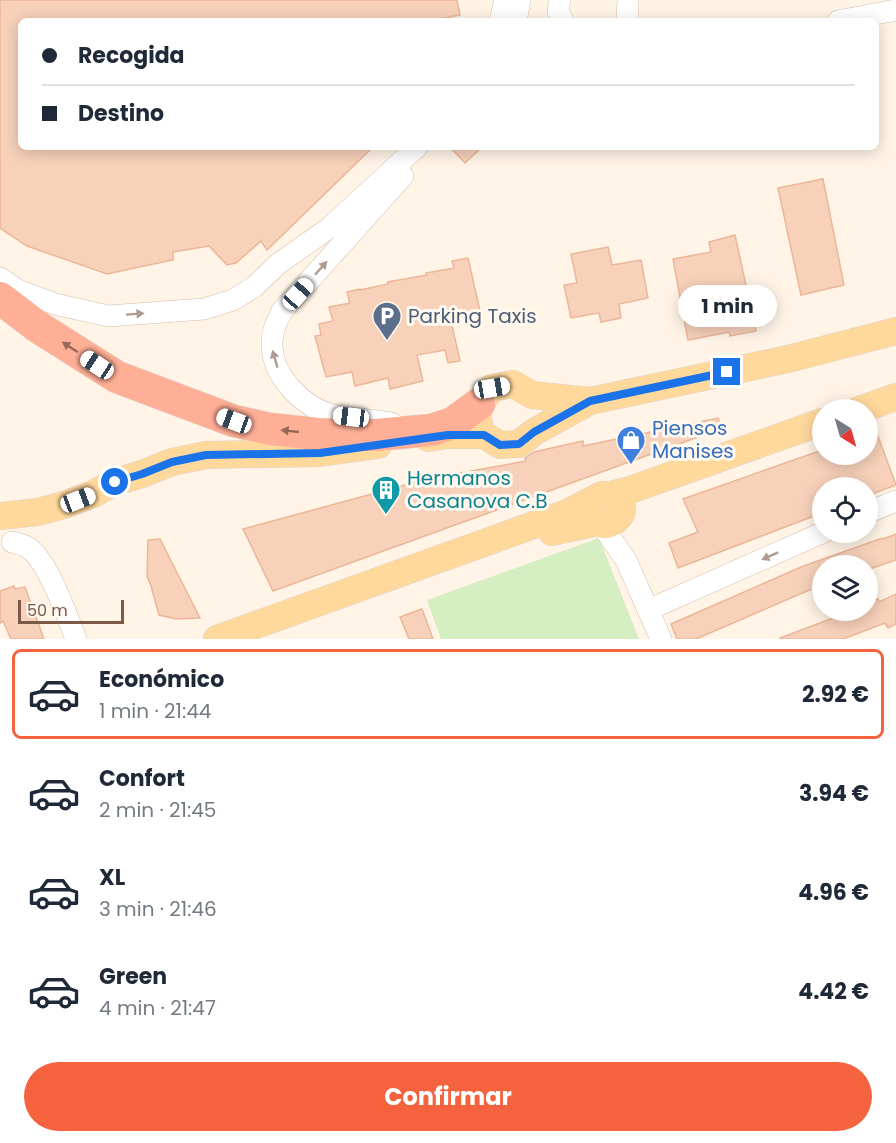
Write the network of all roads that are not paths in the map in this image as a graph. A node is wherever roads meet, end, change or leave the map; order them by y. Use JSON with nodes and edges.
{"nodes":[{"id":1,"x":492,"y":0,"type":"edge"},
{"id":2,"x":505,"y":0,"type":"edge"},
{"id":3,"x":520,"y":0,"type":"edge"},
{"id":4,"x":560,"y":0,"type":"edge"},
{"id":5,"x":896,"y":10,"type":"edge"},
{"id":6,"x":489,"y":18,"type":"edge"},
{"id":7,"x":501,"y":18,"type":"edge"},
{"id":8,"x":517,"y":18,"type":"edge"},
{"id":9,"x":562,"y":18,"type":"edge"},
{"id":10,"x":854,"y":18,"type":"edge"},
{"id":11,"x":414,"y":150,"type":"edge"},
{"id":12,"x":0,"y":278,"type":"edge"},
{"id":13,"x":0,"y":298,"type":"edge"},
{"id":14,"x":896,"y":331,"type":"edge"},
{"id":15,"x":532,"y":395,"type":"junction"},
{"id":16,"x":896,"y":397,"type":"edge"},
{"id":17,"x":590,"y":401,"type":"junction"},
{"id":18,"x":878,"y":403,"type":"edge"},
{"id":19,"x":479,"y":404,"type":"junction"},
{"id":20,"x":878,"y":406,"type":"edge"},
{"id":21,"x":812,"y":426,"type":"edge"},
{"id":22,"x":432,"y":430,"type":"junction"},
{"id":23,"x":534,"y":432,"type":"junction"},
{"id":24,"x":484,"y":435,"type":"junction"},
{"id":25,"x":812,"y":436,"type":"edge"},
{"id":26,"x":896,"y":501,"type":"edge"},
{"id":27,"x":878,"y":508,"type":"edge"},
{"id":28,"x":608,"y":511,"type":"junction"},
{"id":29,"x":0,"y":516,"type":"edge"},
{"id":30,"x":812,"y":537,"type":"edge"},
{"id":31,"x":12,"y":542,"type":"dead end"},
{"id":32,"x":648,"y":610,"type":"junction"},
{"id":33,"x":76,"y":639,"type":"edge"},
{"id":34,"x":217,"y":639,"type":"edge"},
{"id":35,"x":242,"y":639,"type":"edge"},
{"id":36,"x":661,"y":639,"type":"edge"}],
"edges":[{"from":1,"to":6,"type":"street"},
{"from":2,"to":7,"type":"street"},
{"from":3,"to":8,"type":"street"},
{"from":4,"to":9,"type":"street"},
{"from":5,"to":10,"type":"street"},
{"from":12,"to":11,"type":"street","one_way":true},
{"from":22,"to":11,"type":"street","one_way":true},
{"from":22,"to":13,"type":"highway","one_way":true},
{"from":14,"to":17,"type":"main road"},
{"from":15,"to":17,"type":"main road"},
{"from":15,"to":19,"type":"main road"},
{"from":15,"to":23,"type":"main road"},
{"from":16,"to":18,"type":"main road"},
{"from":16,"to":20,"type":"main road"},
{"from":17,"to":23,"type":"main road"},
{"from":19,"to":22,"type":"highway"},
{"from":19,"to":24,"type":"main road"},
{"from":21,"to":28,"type":"main road"},
{"from":23,"to":24,"type":"main road"},
{"from":24,"to":29,"type":"main road"},
{"from":25,"to":28,"type":"main road"},
{"from":26,"to":27,"type":"street"},
{"from":28,"to":32,"type":"street"},
{"from":28,"to":34,"type":"main road"},
{"from":28,"to":35,"type":"main road"},
{"from":30,"to":32,"type":"street","one_way":true},
{"from":31,"to":33,"type":"street"},
{"from":32,"to":36,"type":"street"}]}
